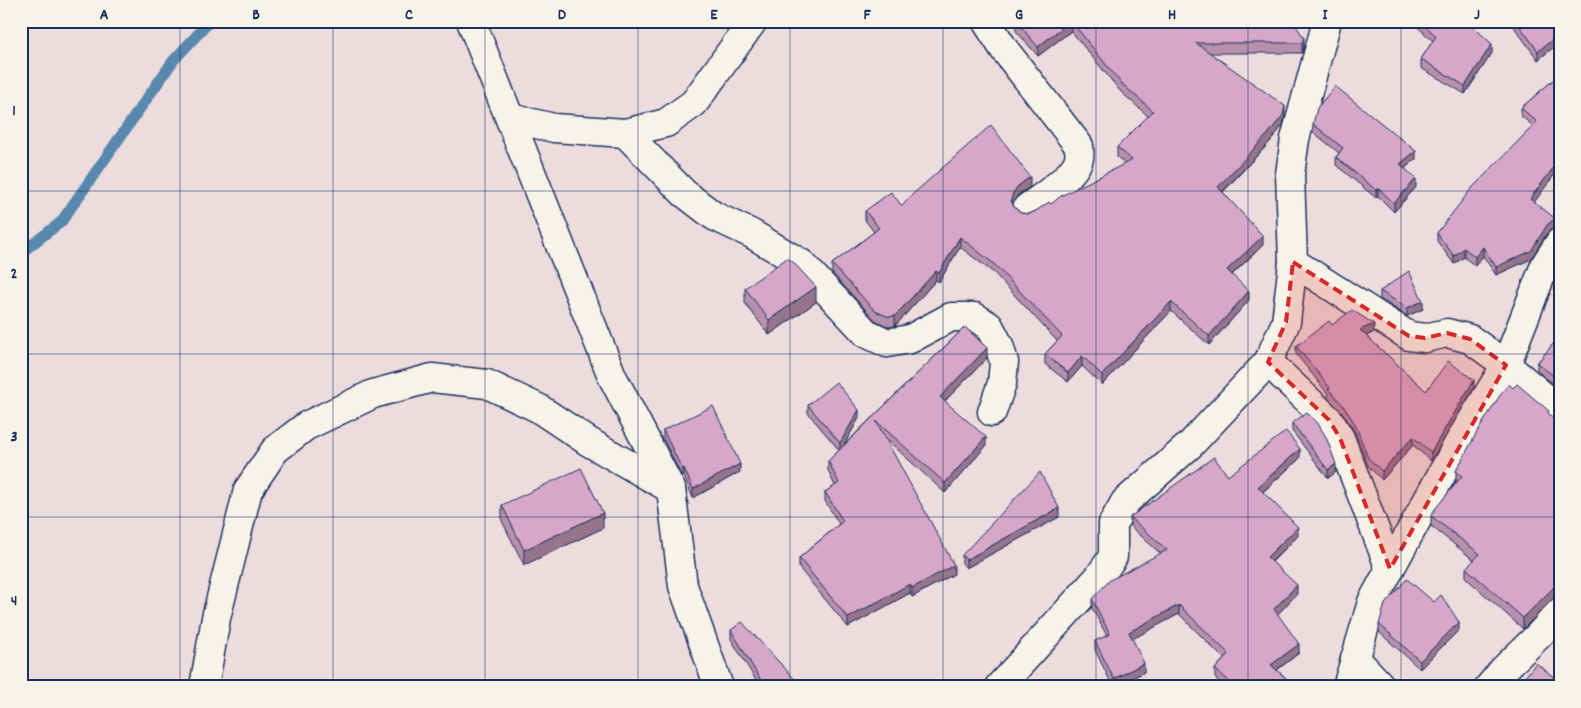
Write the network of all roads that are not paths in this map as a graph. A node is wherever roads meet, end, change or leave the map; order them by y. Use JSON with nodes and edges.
{"nodes":[{"id":1,"x":471,"y":21,"type":"edge"},
{"id":2,"x":753,"y":21,"type":"edge"},
{"id":3,"x":986,"y":21,"type":"edge"},
{"id":4,"x":1327,"y":21,"type":"edge"},
{"id":5,"x":510,"y":118,"type":"junction"},
{"id":6,"x":625,"y":133,"type":"junction"},
{"id":7,"x":1027,"y":208,"type":"dead end"},
{"id":8,"x":1560,"y":242,"type":"edge"},
{"id":9,"x":1293,"y":262,"type":"junction"},
{"id":10,"x":1268,"y":362,"type":"junction"},
{"id":11,"x":1506,"y":365,"type":"junction"},
{"id":12,"x":1560,"y":410,"type":"edge"},
{"id":13,"x":992,"y":412,"type":"dead end"},
{"id":14,"x":670,"y":489,"type":"junction"},
{"id":15,"x":1390,"y":569,"type":"junction"},
{"id":16,"x":1560,"y":612,"type":"edge"},
{"id":17,"x":1355,"y":658,"type":"junction"},
{"id":18,"x":204,"y":687,"type":"edge"},
{"id":19,"x":719,"y":687,"type":"edge"},
{"id":20,"x":999,"y":687,"type":"edge"},
{"id":21,"x":1347,"y":687,"type":"edge"},
{"id":22,"x":1382,"y":687,"type":"edge"},
{"id":23,"x":1489,"y":687,"type":"edge"}],
"edges":[{"from":1,"to":5,"type":"street"},
{"from":2,"to":6,"type":"street"},
{"from":3,"to":7,"type":"street"},
{"from":4,"to":9,"type":"street"},
{"from":5,"to":6,"type":"street"},
{"from":5,"to":14,"type":"street"},
{"from":6,"to":13,"type":"street"},
{"from":8,"to":11,"type":"street"},
{"from":9,"to":10,"type":"street"},
{"from":9,"to":11,"type":"street"},
{"from":10,"to":15,"type":"street"},
{"from":10,"to":20,"type":"street"},
{"from":11,"to":12,"type":"street"},
{"from":11,"to":15,"type":"street"},
{"from":14,"to":18,"type":"street"},
{"from":14,"to":19,"type":"street"},
{"from":15,"to":17,"type":"street"},
{"from":16,"to":23,"type":"street"},
{"from":17,"to":21,"type":"street"},
{"from":17,"to":22,"type":"street"}]}
